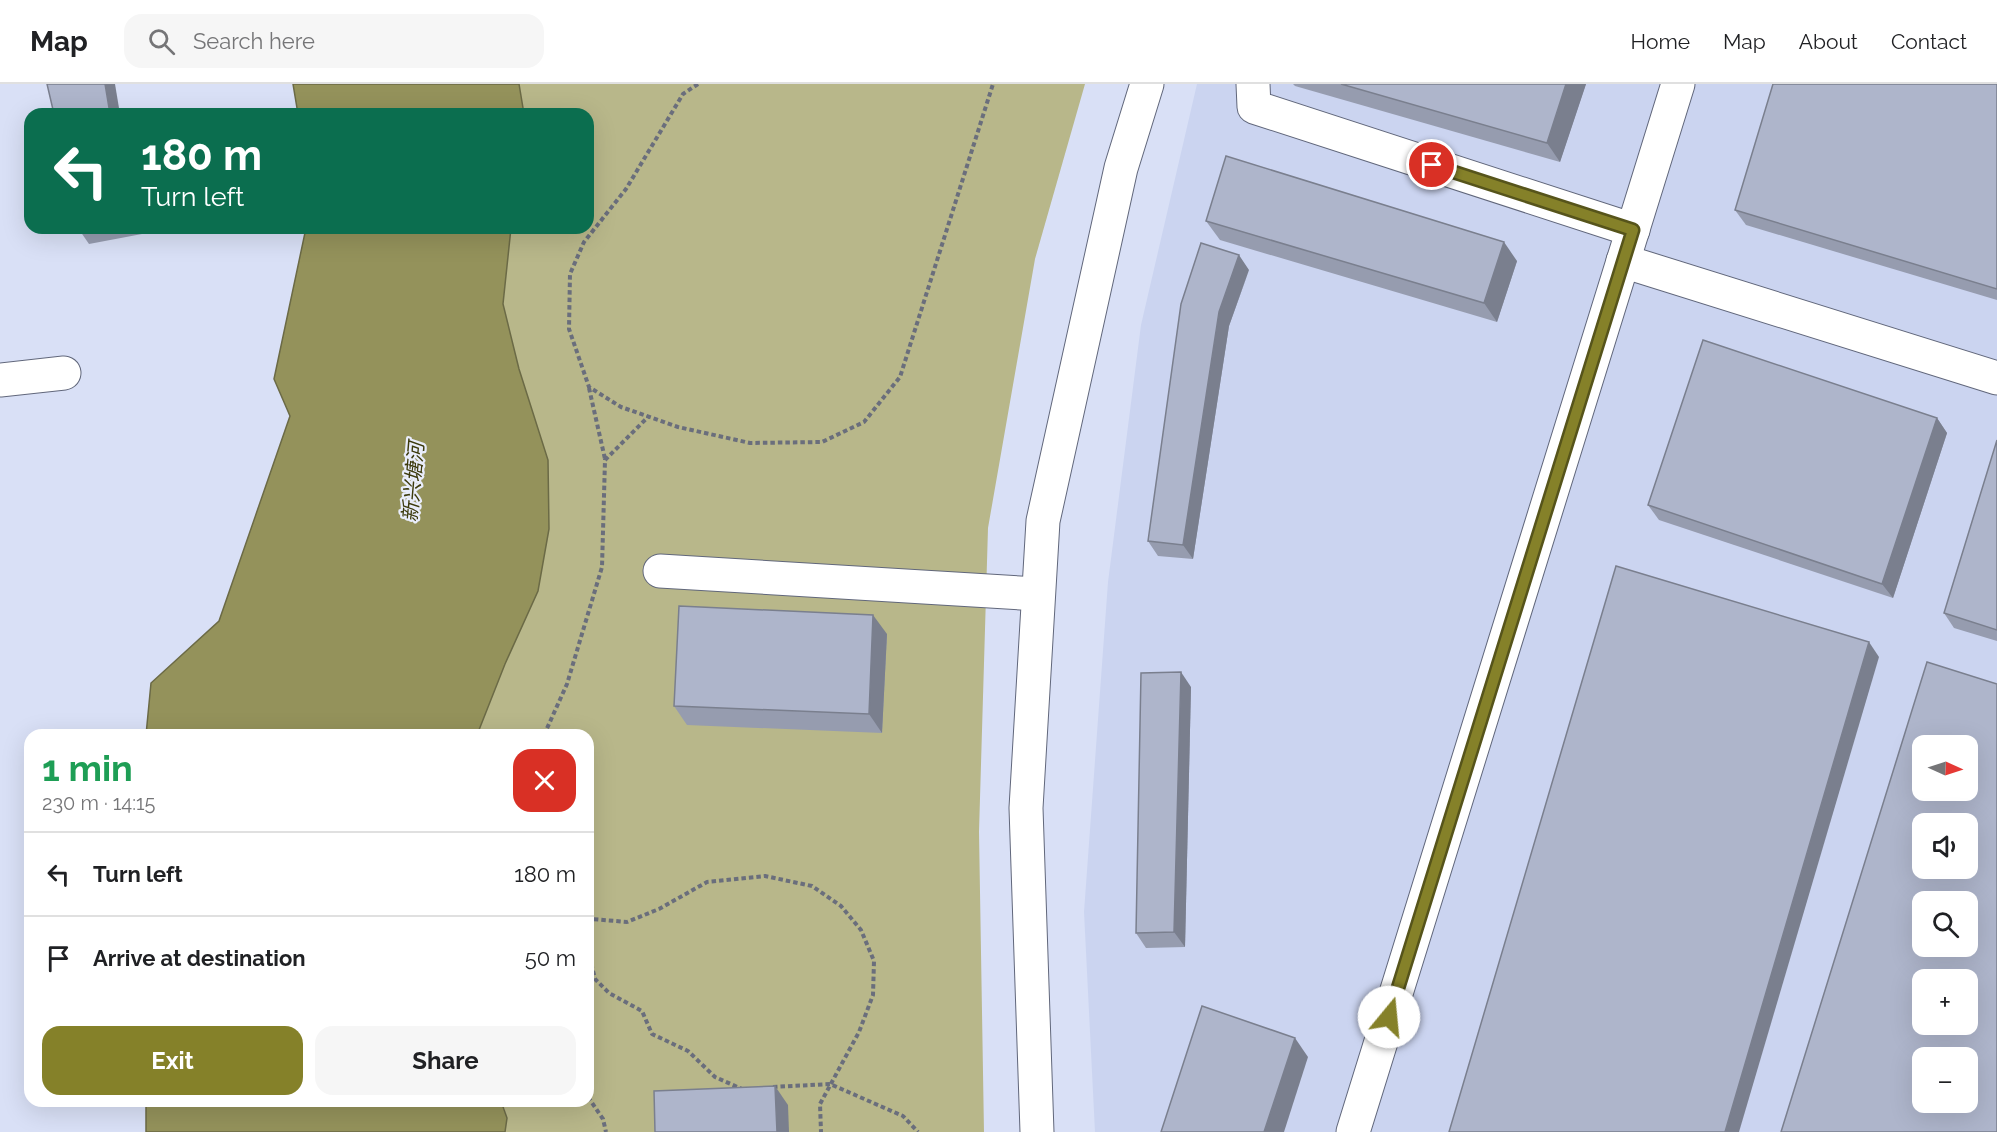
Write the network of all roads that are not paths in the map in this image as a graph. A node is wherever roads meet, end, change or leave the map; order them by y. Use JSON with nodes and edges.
{"nodes":[{"id":1,"x":1147,"y":84,"type":"edge"},
{"id":2,"x":1253,"y":84,"type":"edge"},
{"id":3,"x":1678,"y":84,"type":"edge"},
{"id":4,"x":1633,"y":230,"type":"junction"},
{"id":5,"x":1623,"y":261,"type":"junction"},
{"id":6,"x":64,"y":373,"type":"dead end"},
{"id":7,"x":1997,"y":378,"type":"edge"},
{"id":8,"x":0,"y":380,"type":"edge"},
{"id":9,"x":660,"y":570,"type":"dead end"},
{"id":10,"x":1038,"y":594,"type":"junction"},
{"id":11,"x":1037,"y":1132,"type":"edge"},
{"id":12,"x":1353,"y":1132,"type":"edge"}],
"edges":[{"from":1,"to":10,"type":"street"},
{"from":2,"to":4,"type":"street"},
{"from":3,"to":4,"type":"street"},
{"from":4,"to":5,"type":"street"},
{"from":5,"to":7,"type":"street"},
{"from":5,"to":12,"type":"street"},
{"from":6,"to":8,"type":"street"},
{"from":9,"to":10,"type":"street"},
{"from":10,"to":11,"type":"street"}]}
